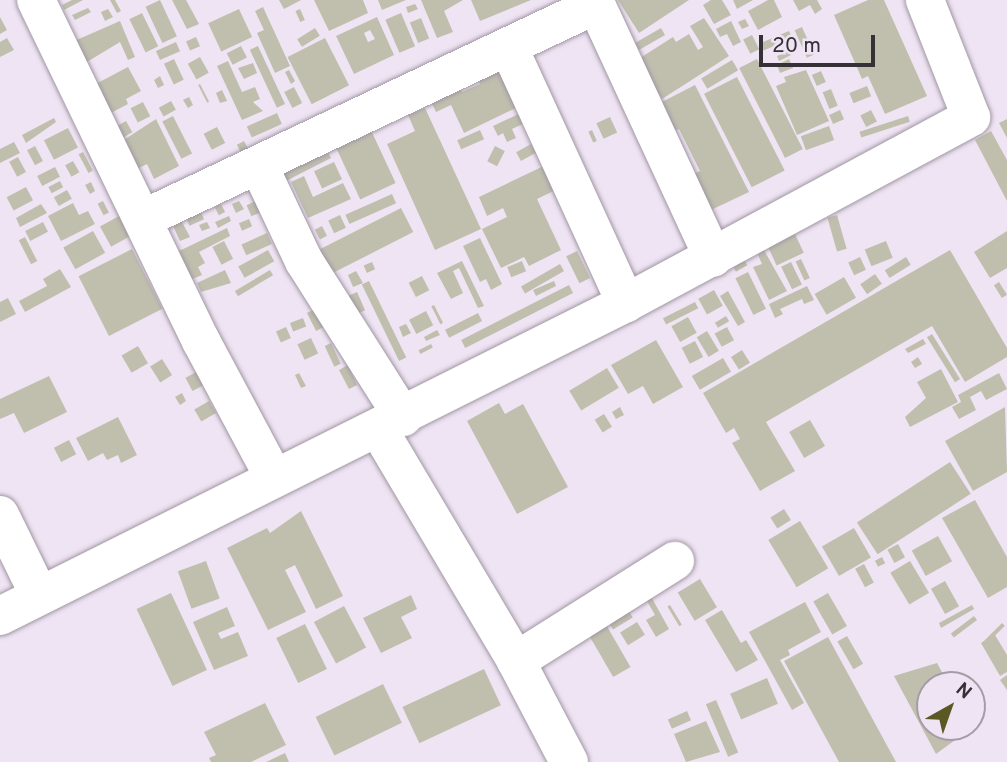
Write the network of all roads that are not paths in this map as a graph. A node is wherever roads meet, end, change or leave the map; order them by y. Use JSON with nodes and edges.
{"nodes":[{"id":1,"x":36,"y":0,"type":"edge"},
{"id":2,"x":925,"y":0,"type":"edge"},
{"id":3,"x":595,"y":3,"type":"edge"},
{"id":4,"x":509,"y":48,"type":"junction"},
{"id":5,"x":259,"y":166,"type":"junction"},
{"id":6,"x":145,"y":218,"type":"junction"},
{"id":7,"x":713,"y":258,"type":"junction"},
{"id":8,"x":625,"y":303,"type":"junction"},
{"id":9,"x":391,"y":423,"type":"junction"},
{"id":10,"x":274,"y":478,"type":"junction"},
{"id":11,"x":0,"y":515,"type":"edge"},
{"id":12,"x":676,"y":561,"type":"dead end"},
{"id":13,"x":39,"y":595,"type":"junction"},
{"id":14,"x":0,"y":616,"type":"edge"},
{"id":15,"x":516,"y":661,"type":"junction"},
{"id":16,"x":569,"y":762,"type":"edge"}],
"edges":[{"from":1,"to":6,"type":"street"},
{"from":2,"to":7,"type":"street"},
{"from":3,"to":4,"type":"street"},
{"from":3,"to":7,"type":"street"},
{"from":4,"to":5,"type":"street"},
{"from":4,"to":8,"type":"street"},
{"from":5,"to":6,"type":"street"},
{"from":5,"to":9,"type":"street"},
{"from":6,"to":10,"type":"street"},
{"from":7,"to":8,"type":"street"},
{"from":8,"to":9,"type":"street"},
{"from":9,"to":10,"type":"street"},
{"from":9,"to":15,"type":"street"},
{"from":10,"to":13,"type":"street"},
{"from":11,"to":13,"type":"street"},
{"from":12,"to":15,"type":"street"},
{"from":13,"to":14,"type":"street"},
{"from":15,"to":16,"type":"street"}]}
